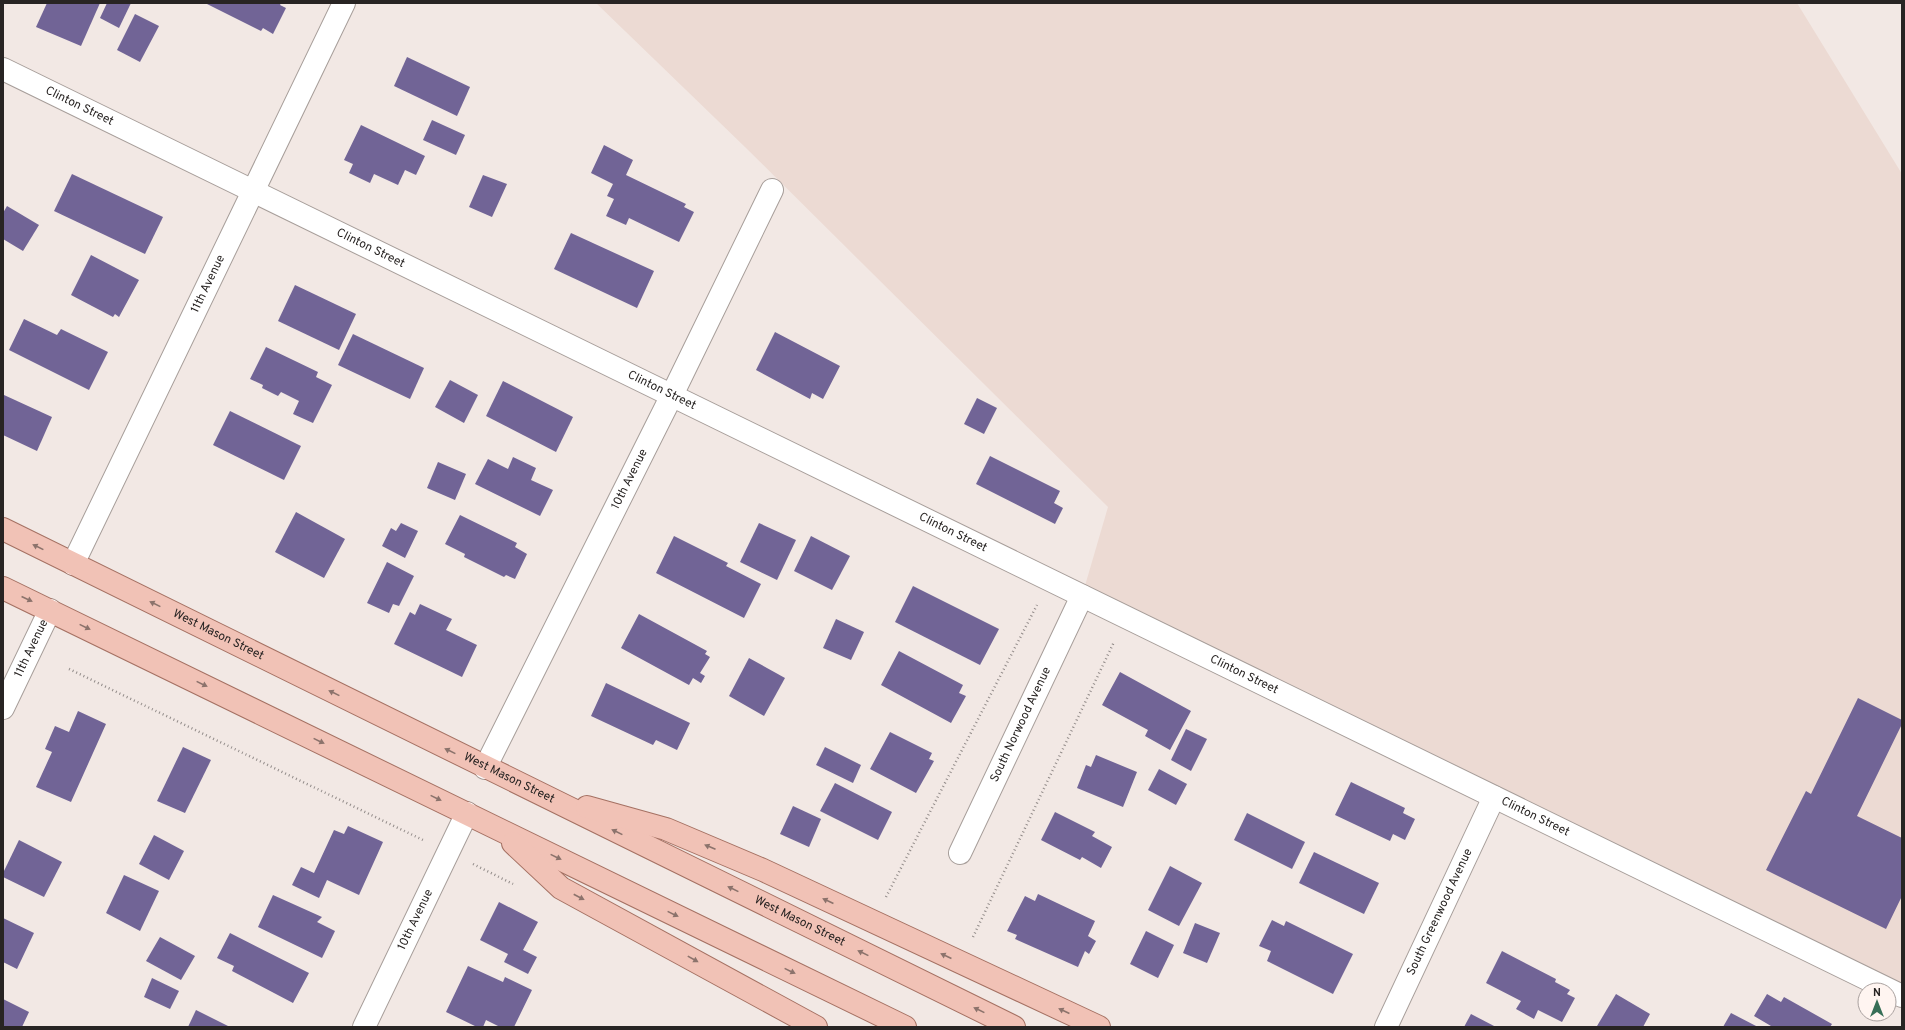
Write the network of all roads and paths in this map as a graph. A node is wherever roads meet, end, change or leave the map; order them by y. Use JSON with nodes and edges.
{"nodes":[{"id":1,"x":344,"y":3,"type":"edge"},
{"id":2,"x":3,"y":69,"type":"edge"},
{"id":3,"x":772,"y":190,"type":"dead end"},
{"id":4,"x":253,"y":191,"type":"junction"},
{"id":5,"x":672,"y":395,"type":"junction"},
{"id":6,"x":3,"y":529,"type":"edge"},
{"id":7,"x":73,"y":564,"type":"junction"},
{"id":8,"x":1050,"y":580,"type":"junction"},
{"id":9,"x":3,"y":588,"type":"edge"},
{"id":10,"x":1082,"y":596,"type":"junction"},
{"id":11,"x":50,"y":610,"type":"junction"},
{"id":12,"x":1126,"y":617,"type":"junction"},
{"id":13,"x":3,"y":708,"type":"edge"},
{"id":14,"x":485,"y":768,"type":"junction"},
{"id":15,"x":536,"y":792,"type":"junction"},
{"id":16,"x":1494,"y":797,"type":"junction"},
{"id":17,"x":467,"y":813,"type":"junction"},
{"id":18,"x":496,"y":827,"type":"junction"},
{"id":19,"x":960,"y":853,"type":"dead end"},
{"id":20,"x":886,"y":898,"type":"dead end"},
{"id":21,"x":972,"y":938,"type":"dead end"},
{"id":22,"x":1902,"y":996,"type":"edge"},
{"id":23,"x":364,"y":1027,"type":"edge"},
{"id":24,"x":816,"y":1027,"type":"edge"},
{"id":25,"x":905,"y":1027,"type":"edge"},
{"id":26,"x":1014,"y":1027,"type":"edge"},
{"id":27,"x":1099,"y":1027,"type":"edge"},
{"id":28,"x":1386,"y":1027,"type":"edge"}],
"edges":[{"from":1,"to":4,"type":"street","name":"11th Avenue"},
{"from":2,"to":4,"type":"street","name":"Clinton Street"},
{"from":3,"to":5,"type":"street","name":"10th Avenue"},
{"from":4,"to":5,"type":"street","name":"Clinton Street"},
{"from":4,"to":7,"type":"street","name":"11th Avenue"},
{"from":5,"to":8,"type":"street","name":"Clinton Street"},
{"from":5,"to":14,"type":"street","name":"10th Avenue"},
{"from":7,"to":6,"type":"main road","name":"West Mason Street","one_way":true},
{"from":14,"to":7,"type":"main road","name":"West Mason Street","one_way":true},
{"from":8,"to":10,"type":"street","name":"Clinton Street"},
{"from":8,"to":20,"type":"path"},
{"from":9,"to":11,"type":"main road","one_way":true},
{"from":10,"to":12,"type":"street","name":"Clinton Street"},
{"from":10,"to":19,"type":"street","name":"South Norwood Avenue"},
{"from":11,"to":13,"type":"street","name":"11th Avenue"},
{"from":11,"to":17,"type":"main road","one_way":true},
{"from":12,"to":16,"type":"street","name":"Clinton Street"},
{"from":12,"to":21,"type":"path"},
{"from":14,"to":15,"type":"main road","name":"West Mason Street"},
{"from":26,"to":15,"type":"main road","name":"West Mason Street","one_way":true},
{"from":27,"to":15,"type":"main road","one_way":true},
{"from":16,"to":22,"type":"street","name":"Clinton Street"},
{"from":16,"to":28,"type":"street","name":"South Greenwood Avenue"},
{"from":17,"to":18,"type":"main road"},
{"from":17,"to":23,"type":"street","name":"10th Avenue"},
{"from":18,"to":24,"type":"main road","one_way":true},
{"from":18,"to":25,"type":"main road","one_way":true}]}
